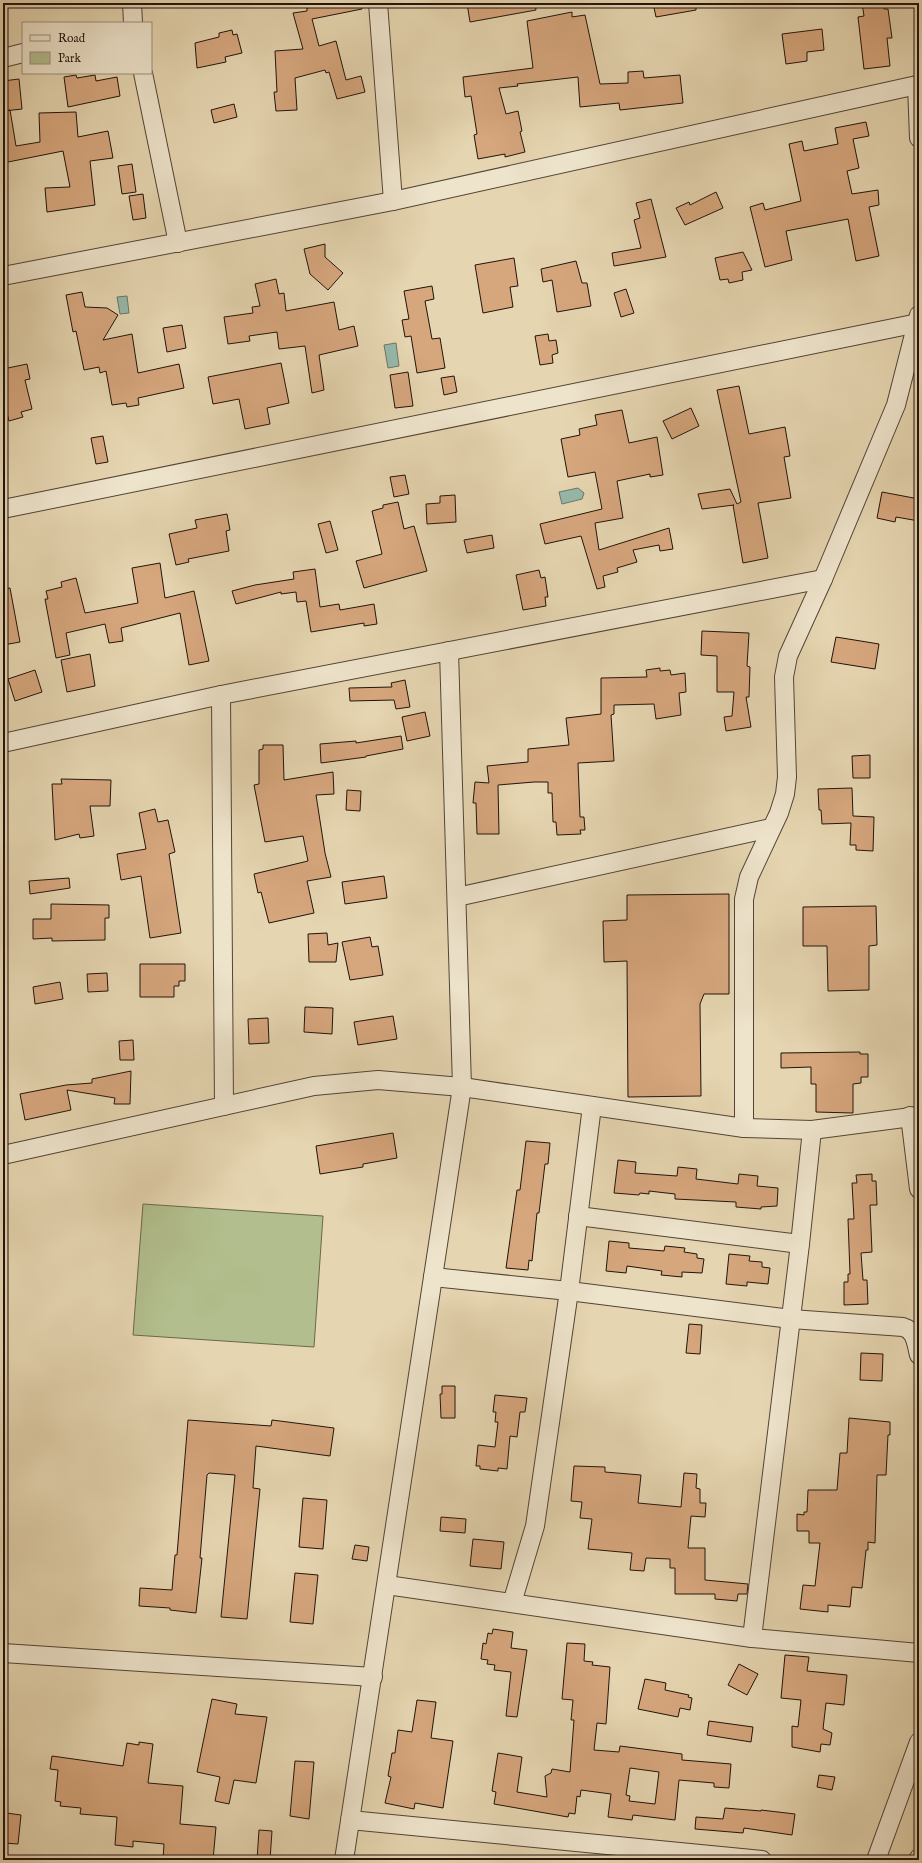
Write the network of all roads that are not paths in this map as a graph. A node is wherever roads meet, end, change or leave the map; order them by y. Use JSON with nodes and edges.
{"nodes":[{"id":1,"x":132,"y":3,"type":"edge"},
{"id":2,"x":378,"y":3,"type":"edge"},
{"id":3,"x":133,"y":22,"type":"edge"},
{"id":4,"x":22,"y":53,"type":"edge"},
{"id":5,"x":3,"y":58,"type":"edge"},
{"id":6,"x":143,"y":74,"type":"edge"},
{"id":7,"x":918,"y":85,"type":"edge"},
{"id":8,"x":919,"y":138,"type":"edge"},
{"id":9,"x":393,"y":201,"type":"junction"},
{"id":10,"x":178,"y":243,"type":"junction"},
{"id":11,"x":3,"y":276,"type":"edge"},
{"id":12,"x":918,"y":319,"type":"edge"},
{"id":13,"x":3,"y":509,"type":"edge"},
{"id":14,"x":823,"y":579,"type":"junction"},
{"id":15,"x":449,"y":651,"type":"junction"},
{"id":16,"x":221,"y":695,"type":"junction"},
{"id":17,"x":3,"y":744,"type":"edge"},
{"id":18,"x":771,"y":828,"type":"junction"},
{"id":19,"x":457,"y":896,"type":"junction"},
{"id":20,"x":462,"y":1087,"type":"junction"},
{"id":21,"x":224,"y":1106,"type":"junction"},
{"id":22,"x":592,"y":1106,"type":"junction"},
{"id":23,"x":915,"y":1116,"type":"edge"},
{"id":24,"x":744,"y":1128,"type":"junction"},
{"id":25,"x":812,"y":1130,"type":"junction"},
{"id":26,"x":3,"y":1155,"type":"edge"},
{"id":27,"x":919,"y":1189,"type":"edge"},
{"id":28,"x":578,"y":1216,"type":"junction"},
{"id":29,"x":800,"y":1244,"type":"junction"},
{"id":30,"x":433,"y":1277,"type":"junction"},
{"id":31,"x":569,"y":1291,"type":"junction"},
{"id":32,"x":790,"y":1319,"type":"junction"},
{"id":33,"x":919,"y":1355,"type":"edge"},
{"id":34,"x":387,"y":1585,"type":"junction"},
{"id":35,"x":512,"y":1603,"type":"junction"},
{"id":36,"x":752,"y":1638,"type":"junction"},
{"id":37,"x":3,"y":1653,"type":"edge"},
{"id":38,"x":919,"y":1653,"type":"edge"},
{"id":39,"x":373,"y":1677,"type":"junction"},
{"id":40,"x":919,"y":1742,"type":"edge"},
{"id":41,"x":350,"y":1820,"type":"junction"},
{"id":42,"x":344,"y":1860,"type":"edge"},
{"id":43,"x":762,"y":1860,"type":"edge"},
{"id":44,"x":876,"y":1860,"type":"edge"}],
"edges":[{"from":1,"to":3,"type":"street"},
{"from":2,"to":9,"type":"street"},
{"from":4,"to":5,"type":"street"},
{"from":6,"to":10,"type":"street"},
{"from":7,"to":8,"type":"street"},
{"from":7,"to":9,"type":"street"},
{"from":9,"to":10,"type":"street"},
{"from":10,"to":11,"type":"street"},
{"from":12,"to":13,"type":"street"},
{"from":12,"to":14,"type":"street"},
{"from":14,"to":15,"type":"street"},
{"from":14,"to":18,"type":"street"},
{"from":15,"to":16,"type":"street"},
{"from":15,"to":19,"type":"street"},
{"from":16,"to":17,"type":"street"},
{"from":16,"to":21,"type":"street"},
{"from":18,"to":19,"type":"street"},
{"from":18,"to":24,"type":"street"},
{"from":19,"to":20,"type":"street"},
{"from":20,"to":21,"type":"street"},
{"from":20,"to":22,"type":"street"},
{"from":20,"to":30,"type":"street"},
{"from":21,"to":26,"type":"street"},
{"from":22,"to":24,"type":"street"},
{"from":22,"to":28,"type":"street"},
{"from":23,"to":25,"type":"street"},
{"from":23,"to":27,"type":"street"},
{"from":24,"to":25,"type":"street"},
{"from":25,"to":29,"type":"street"},
{"from":28,"to":29,"type":"street"},
{"from":28,"to":31,"type":"street"},
{"from":29,"to":32,"type":"street"},
{"from":30,"to":31,"type":"street"},
{"from":30,"to":34,"type":"street"},
{"from":31,"to":32,"type":"street"},
{"from":31,"to":35,"type":"street"},
{"from":32,"to":33,"type":"street"},
{"from":32,"to":36,"type":"street"},
{"from":34,"to":35,"type":"street"},
{"from":34,"to":39,"type":"street"},
{"from":35,"to":36,"type":"street"},
{"from":36,"to":38,"type":"street"},
{"from":37,"to":39,"type":"street"},
{"from":39,"to":41,"type":"street"},
{"from":40,"to":44,"type":"street"},
{"from":41,"to":42,"type":"street"},
{"from":41,"to":43,"type":"street"}]}
